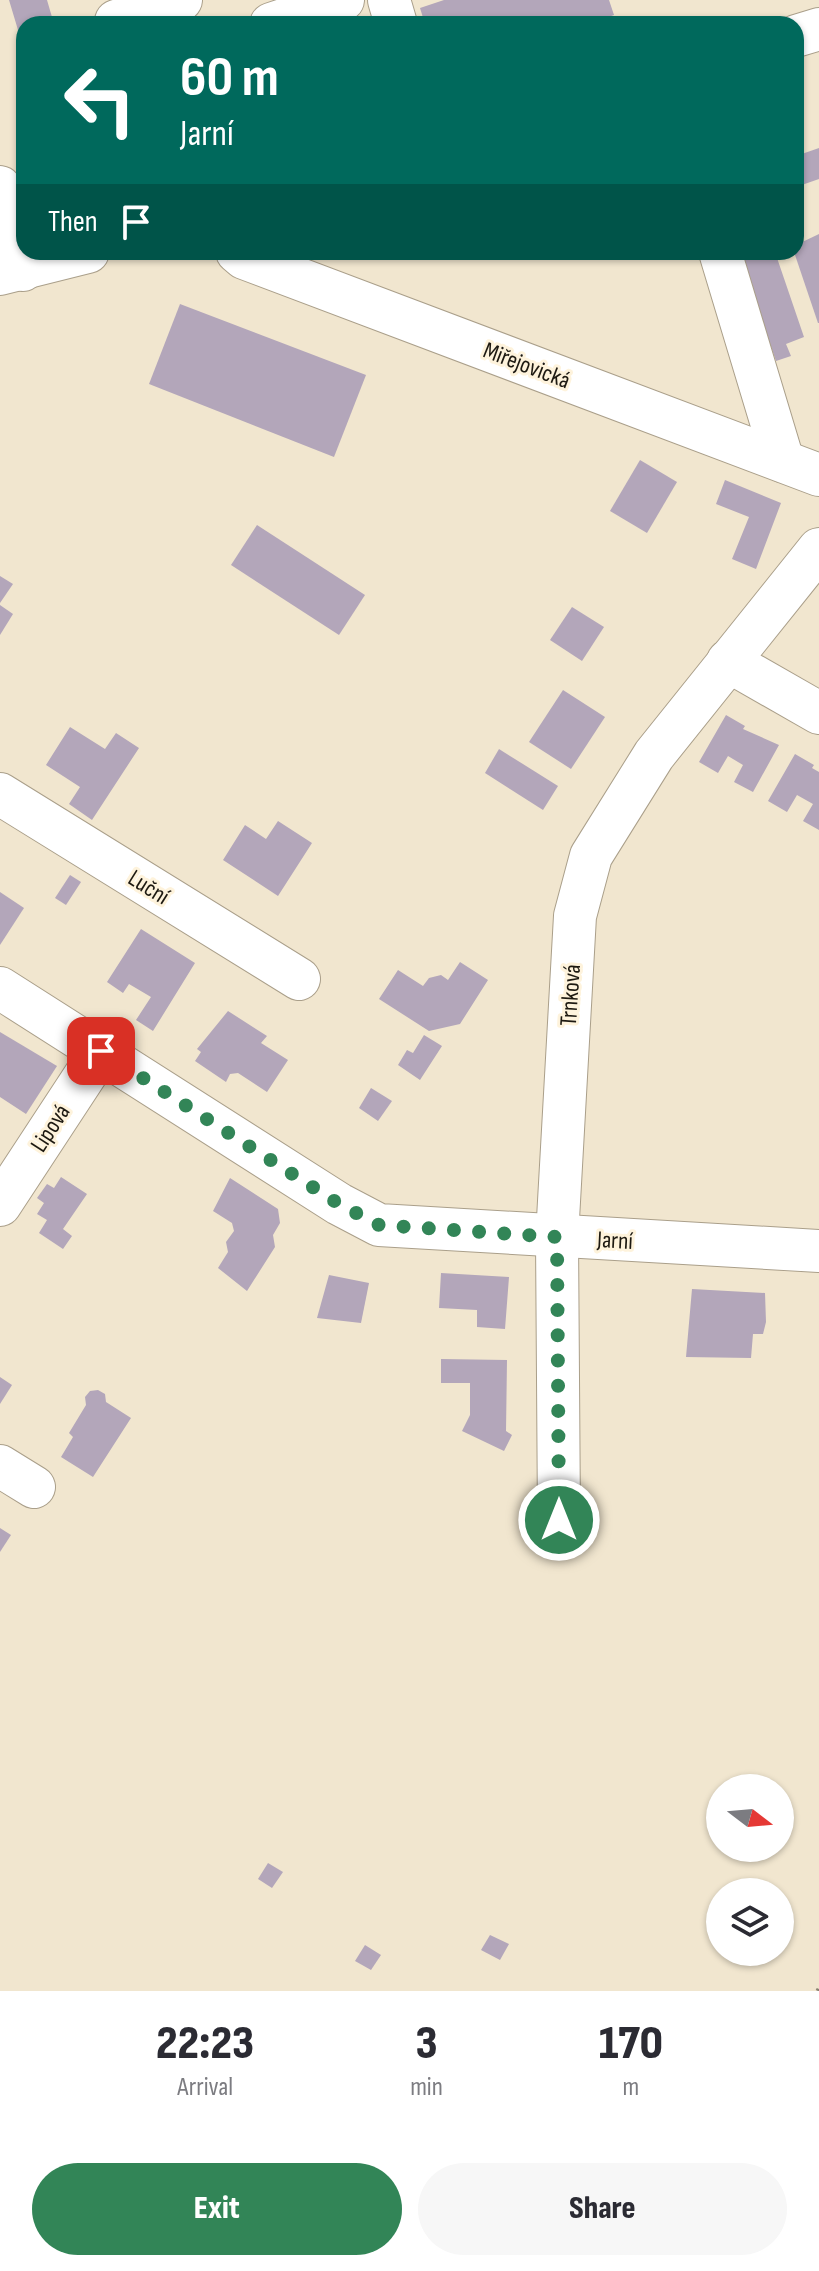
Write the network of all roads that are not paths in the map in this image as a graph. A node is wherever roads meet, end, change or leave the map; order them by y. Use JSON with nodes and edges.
{"nodes":[{"id":1,"x":181,"y":0,"type":"edge"},
{"id":2,"x":343,"y":0,"type":"edge"},
{"id":3,"x":114,"y":15,"type":"edge"},
{"id":4,"x":295,"y":16,"type":"edge"},
{"id":5,"x":0,"y":187,"type":"edge"},
{"id":6,"x":58,"y":260,"type":"edge"},
{"id":7,"x":249,"y":260,"type":"edge"},
{"id":8,"x":723,"y":260,"type":"edge"},
{"id":9,"x":12,"y":272,"type":"edge"},
{"id":10,"x":801,"y":468,"type":"edge"},
{"id":11,"x":819,"y":549,"type":"edge"},
{"id":12,"x":728,"y":661,"type":"junction"},
{"id":13,"x":819,"y":713,"type":"edge"},
{"id":14,"x":0,"y":794,"type":"edge"},
{"id":15,"x":299,"y":979,"type":"dead end"},
{"id":16,"x":0,"y":988,"type":"edge"},
{"id":17,"x":101,"y":1051,"type":"junction"},
{"id":18,"x":0,"y":1205,"type":"edge"},
{"id":19,"x":557,"y":1237,"type":"junction"},
{"id":20,"x":819,"y":1251,"type":"edge"},
{"id":21,"x":559,"y":1520,"type":"dead end"}],
"edges":[{"from":1,"to":3,"type":"street"},
{"from":2,"to":4,"type":"street"},
{"from":5,"to":9,"type":"street"},
{"from":6,"to":9,"type":"street"},
{"from":7,"to":10,"type":"street","name":"Miřejovická"},
{"from":8,"to":10,"type":"street"},
{"from":11,"to":12,"type":"street","name":"Trnková"},
{"from":12,"to":13,"type":"street"},
{"from":12,"to":19,"type":"street","name":"Trnková"},
{"from":14,"to":15,"type":"street","name":"Luční"},
{"from":16,"to":17,"type":"street","name":"Jarní"},
{"from":17,"to":18,"type":"street","name":"Lipová"},
{"from":17,"to":19,"type":"street","name":"Jarní"},
{"from":19,"to":20,"type":"street","name":"Jarní"},
{"from":19,"to":21,"type":"street","name":"Trnková"}]}
